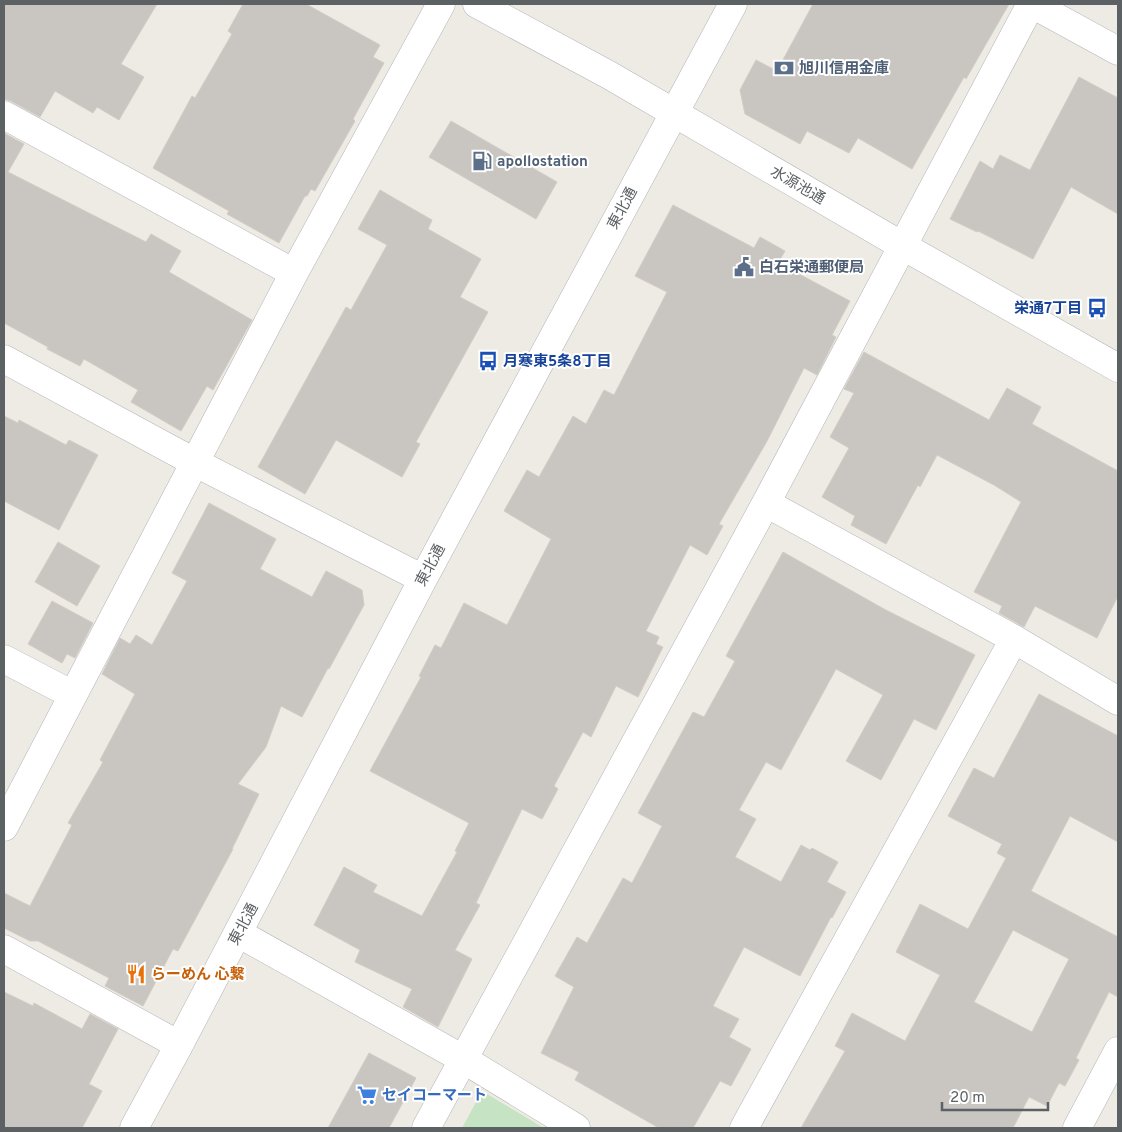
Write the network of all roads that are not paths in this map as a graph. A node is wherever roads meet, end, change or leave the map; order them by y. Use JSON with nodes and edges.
{"nodes":[{"id":1,"x":442,"y":4,"type":"edge"},
{"id":2,"x":477,"y":4,"type":"edge"},
{"id":3,"x":733,"y":4,"type":"edge"},
{"id":4,"x":1031,"y":4,"type":"edge"},
{"id":5,"x":1118,"y":51,"type":"edge"},
{"id":6,"x":674,"y":112,"type":"junction"},
{"id":7,"x":4,"y":115,"type":"edge"},
{"id":8,"x":901,"y":246,"type":"junction"},
{"id":9,"x":294,"y":274,"type":"junction"},
{"id":10,"x":4,"y":359,"type":"edge"},
{"id":11,"x":1118,"y":368,"type":"edge"},
{"id":12,"x":196,"y":463,"type":"junction"},
{"id":13,"x":766,"y":503,"type":"junction"},
{"id":14,"x":423,"y":579,"type":"junction"},
{"id":15,"x":1014,"y":639,"type":"junction"},
{"id":16,"x":4,"y":659,"type":"edge"},
{"id":17,"x":73,"y":695,"type":"junction"},
{"id":18,"x":1118,"y":701,"type":"edge"},
{"id":19,"x":4,"y":827,"type":"edge"},
{"id":20,"x":238,"y":933,"type":"junction"},
{"id":21,"x":4,"y":949,"type":"edge"},
{"id":22,"x":179,"y":1045,"type":"junction"},
{"id":23,"x":1118,"y":1051,"type":"edge"},
{"id":24,"x":463,"y":1059,"type":"junction"},
{"id":25,"x":134,"y":1128,"type":"edge"},
{"id":26,"x":426,"y":1128,"type":"edge"},
{"id":27,"x":576,"y":1128,"type":"edge"},
{"id":28,"x":744,"y":1128,"type":"edge"},
{"id":29,"x":1077,"y":1128,"type":"edge"}],
"edges":[{"from":1,"to":9,"type":"street"},
{"from":2,"to":6,"type":"street","name":"水源池通"},
{"from":3,"to":6,"type":"street","name":"東北通"},
{"from":4,"to":5,"type":"street"},
{"from":4,"to":8,"type":"street"},
{"from":6,"to":8,"type":"street","name":"水源池通"},
{"from":6,"to":14,"type":"street","name":"東北通"},
{"from":7,"to":9,"type":"street"},
{"from":8,"to":11,"type":"street","name":"水源池通"},
{"from":8,"to":13,"type":"street"},
{"from":9,"to":12,"type":"street"},
{"from":10,"to":12,"type":"street"},
{"from":12,"to":14,"type":"street"},
{"from":12,"to":17,"type":"street"},
{"from":13,"to":15,"type":"street"},
{"from":13,"to":24,"type":"street"},
{"from":14,"to":20,"type":"street","name":"東北通"},
{"from":15,"to":18,"type":"street"},
{"from":15,"to":28,"type":"street"},
{"from":16,"to":17,"type":"street"},
{"from":17,"to":19,"type":"street"},
{"from":20,"to":22,"type":"street","name":"東北通"},
{"from":20,"to":24,"type":"street"},
{"from":21,"to":22,"type":"street"},
{"from":22,"to":25,"type":"street","name":"東北通"},
{"from":23,"to":29,"type":"street"},
{"from":24,"to":26,"type":"street"},
{"from":24,"to":27,"type":"street"}]}
